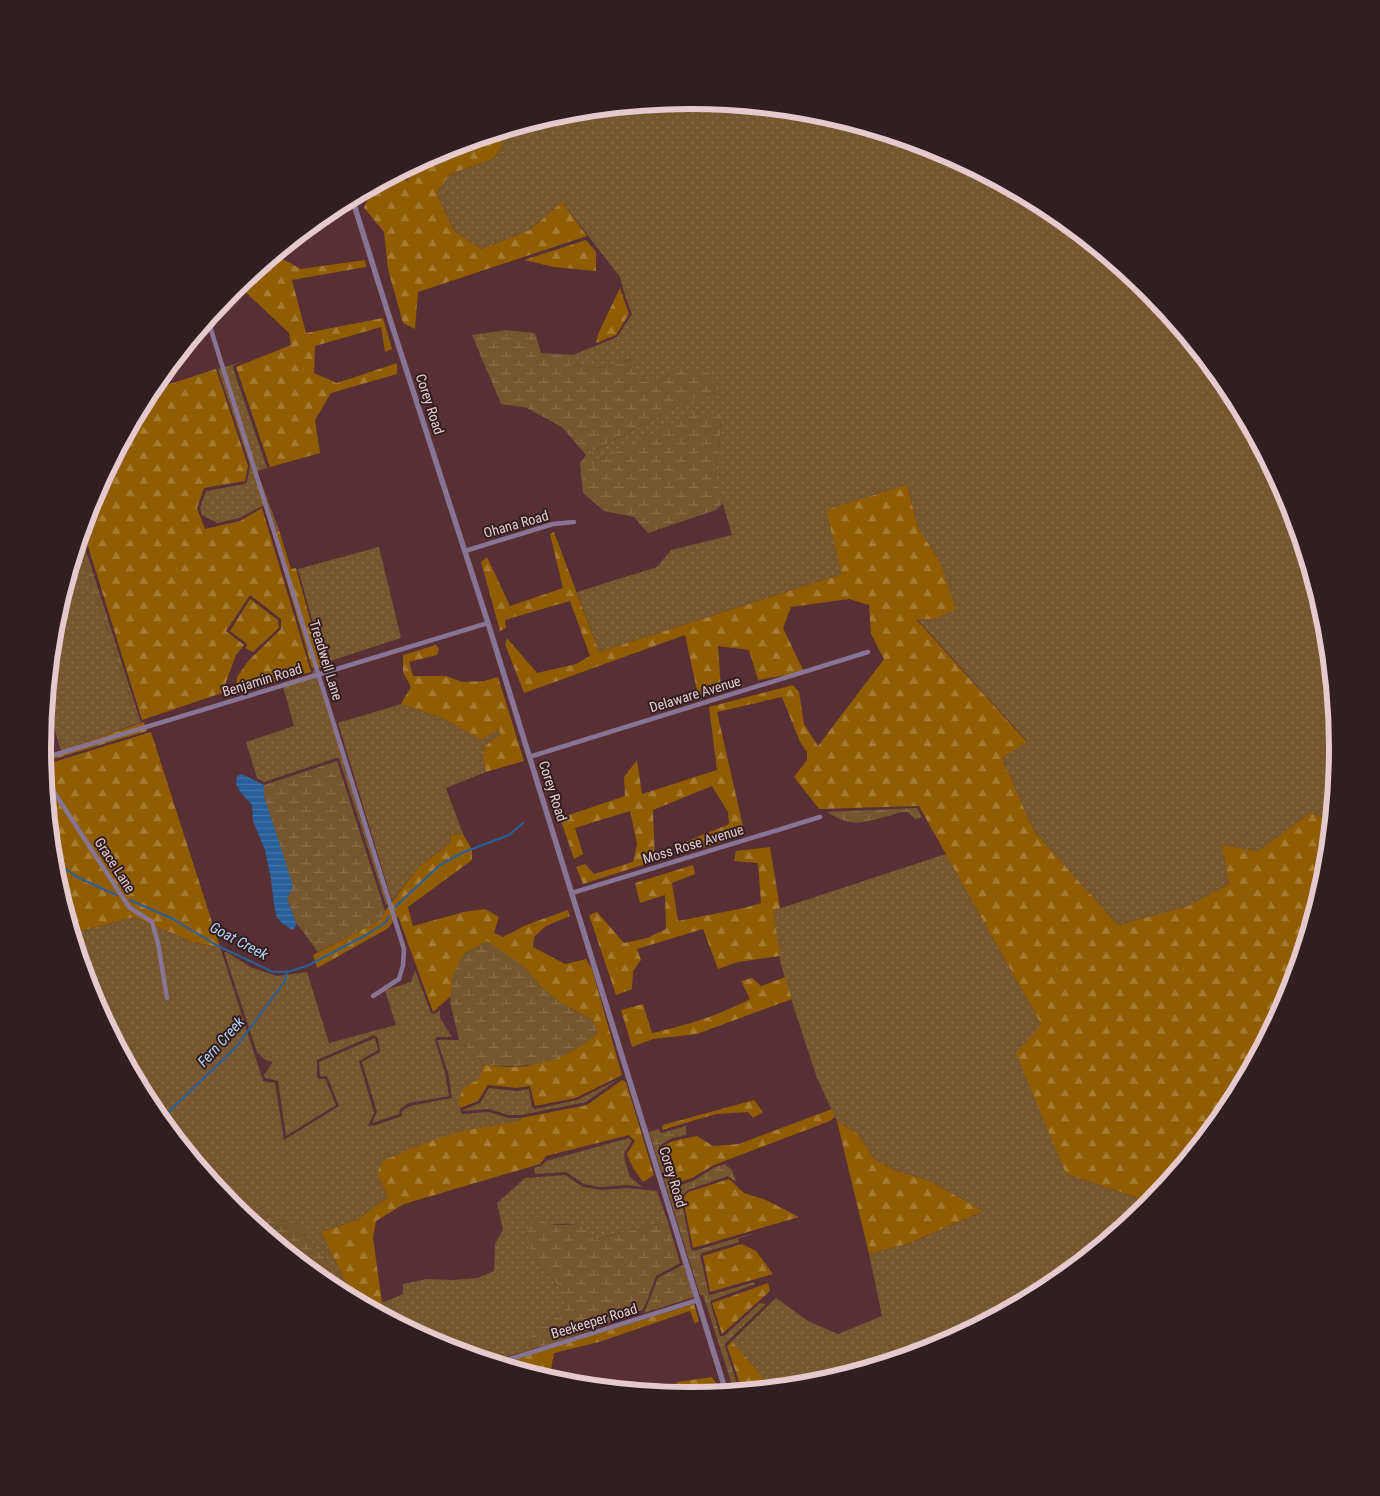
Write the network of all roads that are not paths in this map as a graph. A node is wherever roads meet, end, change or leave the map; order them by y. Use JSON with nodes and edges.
{"nodes":[{"id":1,"x":354,"y":205,"type":"edge"},
{"id":2,"x":210,"y":327,"type":"edge"},
{"id":3,"x":574,"y":522,"type":"dead end"},
{"id":4,"x":465,"y":551,"type":"junction"},
{"id":5,"x":488,"y":623,"type":"junction"},
{"id":6,"x":868,"y":652,"type":"dead end"},
{"id":7,"x":318,"y":674,"type":"junction"},
{"id":8,"x":51,"y":756,"type":"edge"},
{"id":9,"x":529,"y":756,"type":"junction"},
{"id":10,"x":53,"y":789,"type":"edge"},
{"id":11,"x":820,"y":817,"type":"dead end"},
{"id":12,"x":572,"y":893,"type":"junction"},
{"id":13,"x":373,"y":996,"type":"dead end"},
{"id":14,"x":167,"y":998,"type":"dead end"},
{"id":15,"x":698,"y":1300,"type":"junction"},
{"id":16,"x":508,"y":1360,"type":"edge"},
{"id":17,"x":724,"y":1385,"type":"edge"}],
"edges":[{"from":1,"to":4,"type":"street","name":"Corey Road"},
{"from":2,"to":7,"type":"street","name":"Treadwell Lane"},
{"from":3,"to":4,"type":"street","name":"Ohana Road"},
{"from":4,"to":5,"type":"street","name":"Corey Road"},
{"from":5,"to":7,"type":"street","name":"Benjamin Road"},
{"from":5,"to":9,"type":"street","name":"Corey Road"},
{"from":6,"to":9,"type":"street","name":"Delaware Avenue"},
{"from":7,"to":8,"type":"street","name":"Benjamin Road"},
{"from":7,"to":13,"type":"street","name":"Treadwell Lane"},
{"from":9,"to":12,"type":"street","name":"Corey Road"},
{"from":10,"to":14,"type":"street","name":"Grace Lane"},
{"from":11,"to":12,"type":"street","name":"Moss Rose Avenue"},
{"from":12,"to":15,"type":"street","name":"Corey Road"},
{"from":15,"to":16,"type":"street","name":"Beekeeper Road"},
{"from":15,"to":17,"type":"street","name":"Corey Road"}]}
